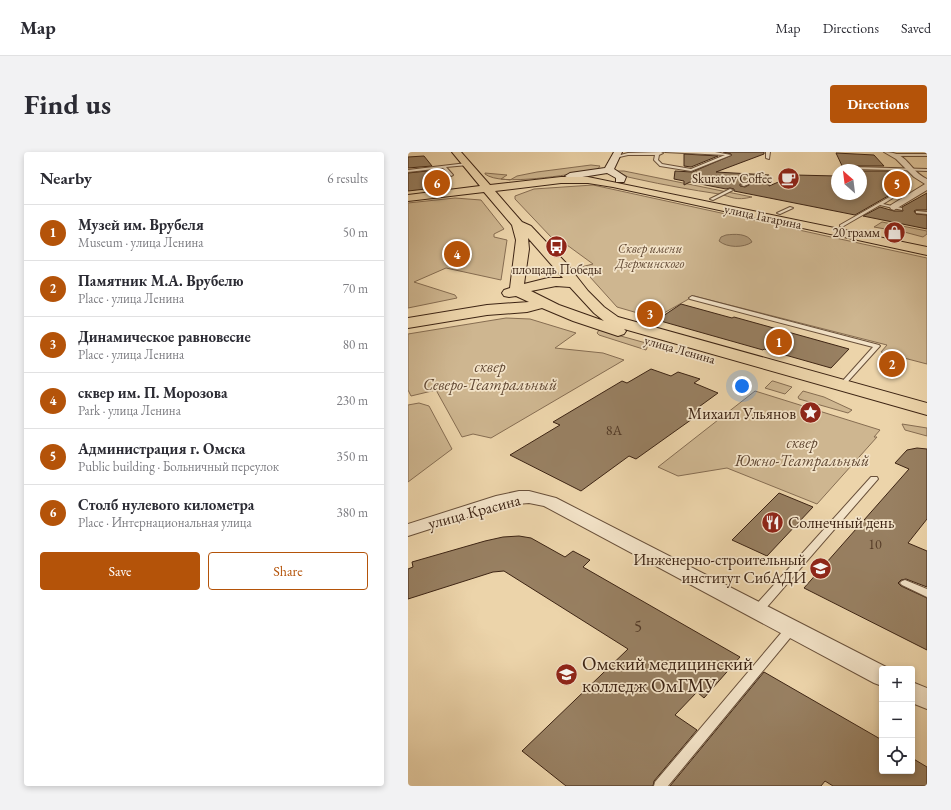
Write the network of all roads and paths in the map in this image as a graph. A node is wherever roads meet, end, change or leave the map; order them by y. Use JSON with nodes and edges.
{"nodes":[{"id":1,"x":456,"y":152,"type":"edge"},
{"id":2,"x":664,"y":152,"type":"edge"},
{"id":3,"x":668,"y":152,"type":"edge"},
{"id":4,"x":768,"y":152,"type":"edge"},
{"id":5,"x":891,"y":153,"type":"edge"},
{"id":6,"x":657,"y":154,"type":"junction"},
{"id":7,"x":616,"y":155,"type":"edge"},
{"id":8,"x":927,"y":155,"type":"edge"},
{"id":9,"x":768,"y":158,"type":"dead end"},
{"id":10,"x":467,"y":164,"type":"junction"},
{"id":11,"x":444,"y":167,"type":"junction"},
{"id":12,"x":867,"y":168,"type":"edge"},
{"id":13,"x":894,"y":169,"type":"junction"},
{"id":14,"x":910,"y":169,"type":"junction"},
{"id":15,"x":927,"y":170,"type":"edge"},
{"id":16,"x":408,"y":171,"type":"edge"},
{"id":17,"x":451,"y":175,"type":"dead end"},
{"id":18,"x":603,"y":176,"type":"junction"},
{"id":19,"x":759,"y":178,"type":"dead end"},
{"id":20,"x":743,"y":185,"type":"dead end"},
{"id":21,"x":927,"y":186,"type":"edge"},
{"id":22,"x":486,"y":187,"type":"junction"},
{"id":23,"x":731,"y":190,"type":"dead end"},
{"id":24,"x":408,"y":194,"type":"edge"},
{"id":25,"x":408,"y":198,"type":"edge"},
{"id":26,"x":712,"y":199,"type":"junction"},
{"id":27,"x":879,"y":204,"type":"junction"},
{"id":28,"x":791,"y":208,"type":"dead end"},
{"id":29,"x":898,"y":208,"type":"joint"},
{"id":30,"x":749,"y":210,"type":"junction"},
{"id":31,"x":917,"y":212,"type":"dead end"},
{"id":32,"x":779,"y":213,"type":"junction"},
{"id":33,"x":927,"y":213,"type":"edge"},
{"id":34,"x":518,"y":225,"type":"junction"},
{"id":35,"x":842,"y":226,"type":"junction"},
{"id":36,"x":927,"y":244,"type":"edge"},
{"id":37,"x":927,"y":251,"type":"edge"},
{"id":38,"x":574,"y":286,"type":"junction"},
{"id":39,"x":517,"y":290,"type":"junction"},
{"id":40,"x":692,"y":298,"type":"dead end"},
{"id":41,"x":542,"y":304,"type":"junction"},
{"id":42,"x":408,"y":314,"type":"edge"},
{"id":43,"x":408,"y":323,"type":"edge"},
{"id":44,"x":841,"y":386,"type":"junction"},
{"id":45,"x":927,"y":409,"type":"edge"},
{"id":46,"x":927,"y":420,"type":"edge"},
{"id":47,"x":874,"y":479,"type":"dead end"},
{"id":48,"x":408,"y":530,"type":"edge"},
{"id":49,"x":905,"y":583,"type":"dead end"},
{"id":50,"x":927,"y":593,"type":"edge"},
{"id":51,"x":757,"y":612,"type":"junction"},
{"id":52,"x":791,"y":629,"type":"junction"},
{"id":53,"x":879,"y":674,"type":"edge"},
{"id":54,"x":915,"y":693,"type":"edge"},
{"id":55,"x":927,"y":699,"type":"edge"},
{"id":56,"x":660,"y":786,"type":"edge"}],
"edges":[{"from":1,"to":10,"type":"main road"},
{"from":2,"to":6,"type":"lane"},
{"from":3,"to":6,"type":"lane"},
{"from":4,"to":9,"type":"lane"},
{"from":5,"to":8,"type":"lane"},
{"from":5,"to":14,"type":"street"},
{"from":6,"to":7,"type":"lane"},
{"from":7,"to":18,"type":"main road"},
{"from":10,"to":11,"type":"lane"},
{"from":10,"to":22,"type":"main road"},
{"from":11,"to":16,"type":"lane"},
{"from":11,"to":17,"type":"lane"},
{"from":12,"to":13,"type":"lane"},
{"from":13,"to":14,"type":"lane"},
{"from":13,"to":27,"type":"lane"},
{"from":14,"to":15,"type":"lane"},
{"from":14,"to":21,"type":"street"},
{"from":18,"to":22,"type":"main road"},
{"from":18,"to":22,"type":"main road"},
{"from":18,"to":26,"type":"main road","name":"улица Гагарина"},
{"from":18,"to":30,"type":"main road","name":"улица Гагарина"},
{"from":19,"to":20,"type":"lane"},
{"from":21,"to":29,"type":"street"},
{"from":22,"to":24,"type":"main road"},
{"from":22,"to":25,"type":"main road"},
{"from":22,"to":34,"type":"main road"},
{"from":23,"to":26,"type":"lane"},
{"from":26,"to":30,"type":"main road","name":"улица Гагарина"},
{"from":27,"to":29,"type":"lane"},
{"from":27,"to":35,"type":"lane"},
{"from":28,"to":32,"type":"lane"},
{"from":30,"to":32,"type":"main road","name":"улица Гагарина"},
{"from":30,"to":37,"type":"main road","name":"улица Гагарина"},
{"from":31,"to":33,"type":"lane"},
{"from":32,"to":35,"type":"main road","name":"улица Гагарина"},
{"from":34,"to":38,"type":"main road"},
{"from":34,"to":39,"type":"main road"},
{"from":35,"to":36,"type":"main road","name":"улица Гагарина"},
{"from":38,"to":39,"type":"main road"},
{"from":38,"to":41,"type":"main road"},
{"from":38,"to":44,"type":"main road","name":"улица Ленина"},
{"from":39,"to":41,"type":"main road"},
{"from":39,"to":42,"type":"main road"},
{"from":40,"to":44,"type":"lane"},
{"from":41,"to":43,"type":"main road"},
{"from":41,"to":46,"type":"main road","name":"улица Ленина"},
{"from":44,"to":45,"type":"main road","name":"улица Ленина"},
{"from":47,"to":51,"type":"lane"},
{"from":48,"to":51,"type":"street","name":"улица Красина"},
{"from":49,"to":50,"type":"lane"},
{"from":51,"to":52,"type":"street","name":"улица Красина"},
{"from":52,"to":53,"type":"street","name":"улица Красина"},
{"from":52,"to":56,"type":"lane"},
{"from":54,"to":55,"type":"street"}]}
